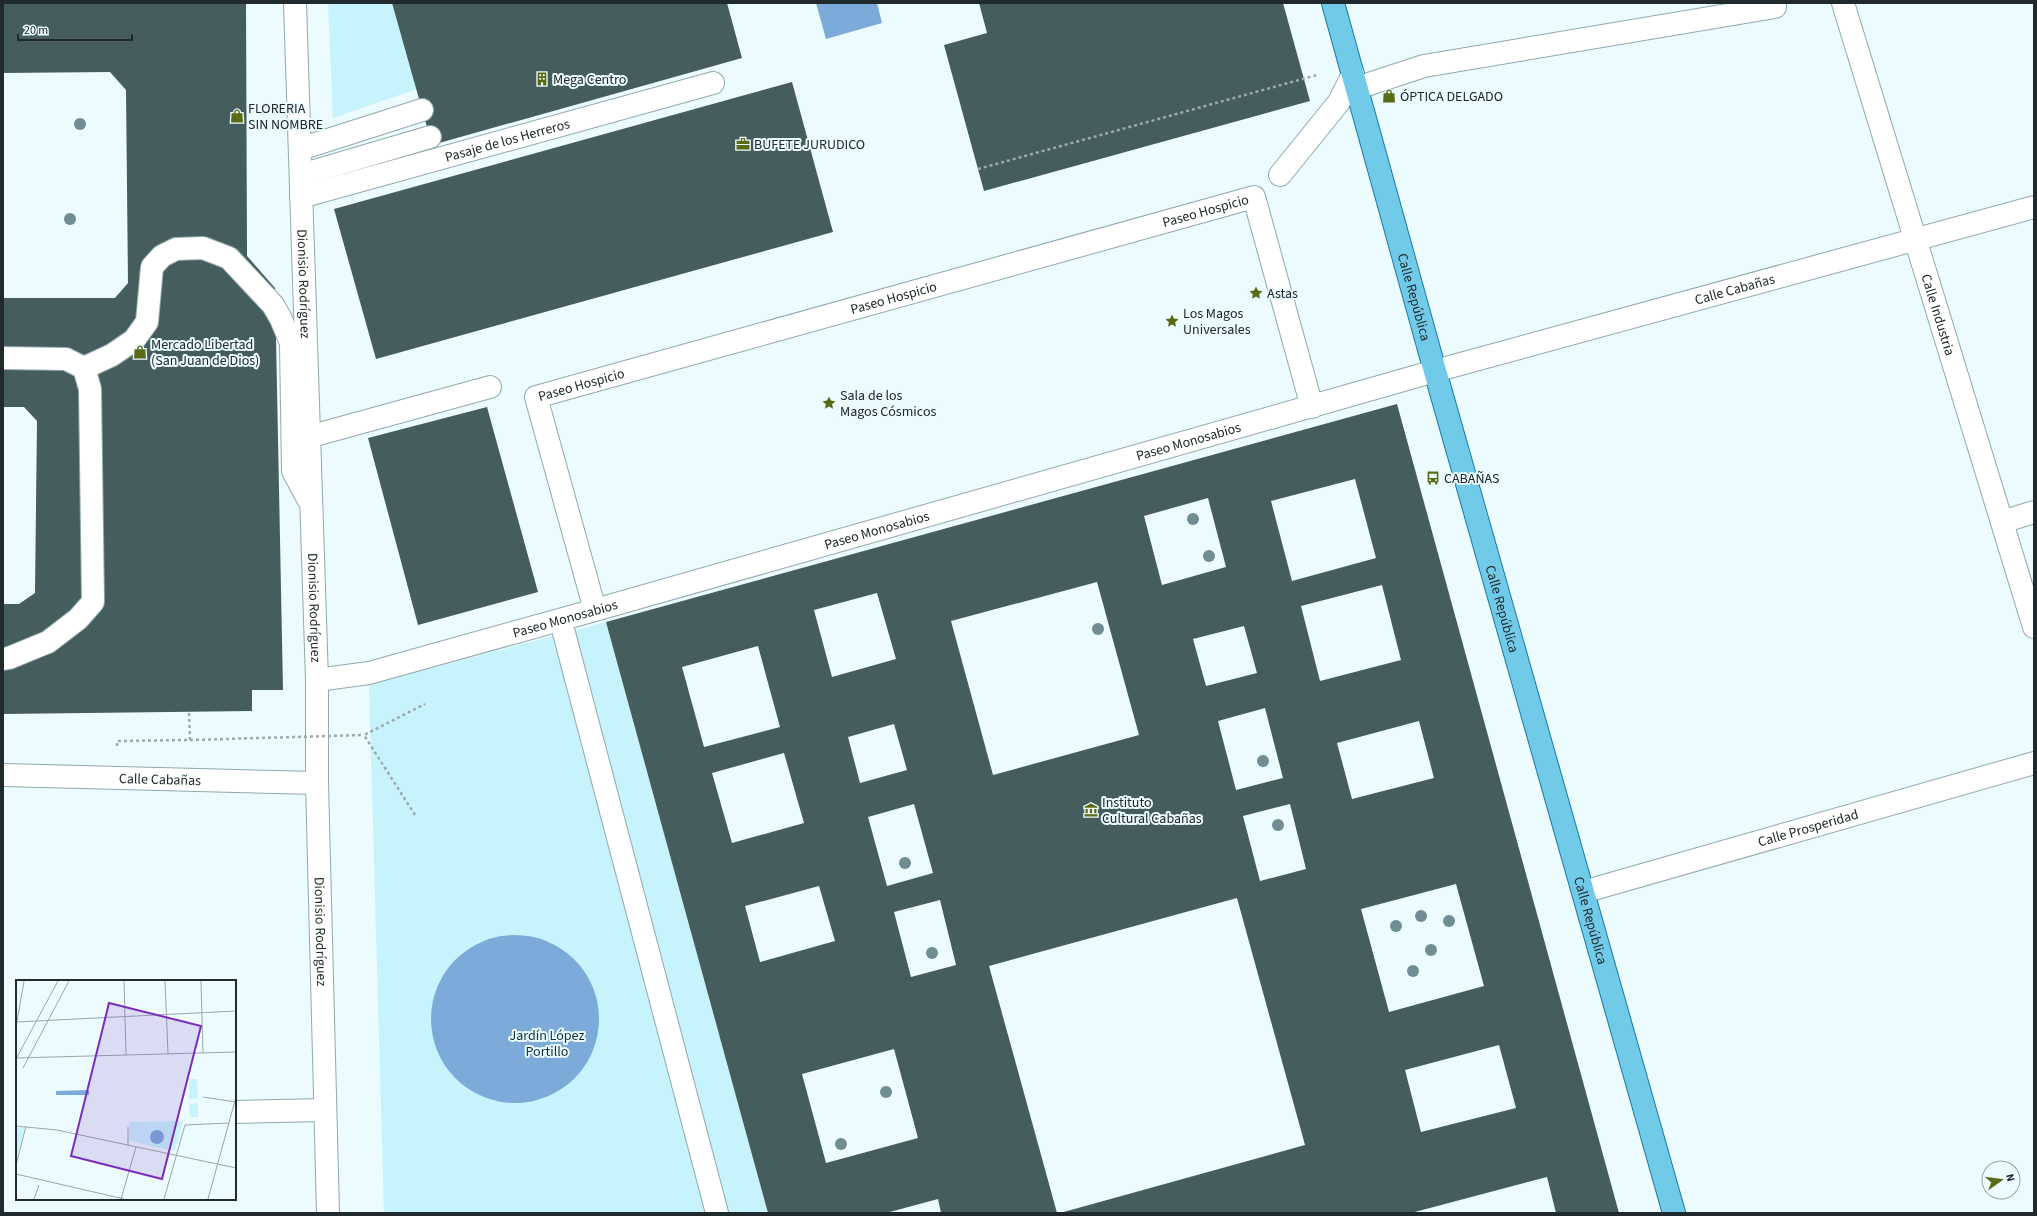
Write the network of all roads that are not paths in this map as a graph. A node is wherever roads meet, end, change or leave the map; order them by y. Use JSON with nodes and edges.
{"nodes":[{"id":1,"x":294,"y":3,"type":"edge"},
{"id":2,"x":1333,"y":3,"type":"edge"},
{"id":3,"x":1844,"y":3,"type":"edge"},
{"id":4,"x":1776,"y":7,"type":"dead end"},
{"id":5,"x":1355,"y":81,"type":"junction"},
{"id":6,"x":712,"y":83,"type":"dead end"},
{"id":7,"x":422,"y":110,"type":"dead end"},
{"id":8,"x":430,"y":137,"type":"dead end"},
{"id":9,"x":300,"y":148,"type":"junction"},
{"id":10,"x":301,"y":175,"type":"junction"},
{"id":11,"x":1280,"y":175,"type":"dead end"},
{"id":12,"x":302,"y":197,"type":"junction"},
{"id":13,"x":2034,"y":207,"type":"edge"},
{"id":14,"x":1916,"y":240,"type":"junction"},
{"id":15,"x":3,"y":358,"type":"edge"},
{"id":16,"x":84,"y":368,"type":"junction"},
{"id":17,"x":1435,"y":371,"type":"junction"},
{"id":18,"x":490,"y":387,"type":"dead end"},
{"id":19,"x":1312,"y":407,"type":"junction"},
{"id":20,"x":308,"y":437,"type":"junction"},
{"id":21,"x":310,"y":503,"type":"junction"},
{"id":22,"x":2034,"y":512,"type":"edge"},
{"id":23,"x":2002,"y":522,"type":"junction"},
{"id":24,"x":2026,"y":572,"type":"edge"},
{"id":25,"x":595,"y":610,"type":"junction"},
{"id":26,"x":2034,"y":627,"type":"edge"},
{"id":27,"x":555,"y":628,"type":"junction"},
{"id":28,"x":3,"y":659,"type":"edge"},
{"id":29,"x":317,"y":680,"type":"junction"},
{"id":30,"x":2034,"y":762,"type":"edge"},
{"id":31,"x":3,"y":775,"type":"edge"},
{"id":32,"x":317,"y":783,"type":"junction"},
{"id":33,"x":1583,"y":892,"type":"junction"},
{"id":34,"x":325,"y":1110,"type":"junction"},
{"id":35,"x":236,"y":1112,"type":"edge"},
{"id":36,"x":328,"y":1213,"type":"edge"},
{"id":37,"x":717,"y":1213,"type":"edge"},
{"id":38,"x":1674,"y":1213,"type":"edge"}],
"edges":[{"from":1,"to":9,"type":"street","name":"Dionisio Rodríguez"},
{"from":2,"to":5,"type":"main road","name":"Calle República"},
{"from":3,"to":14,"type":"street","name":"Calle Industria"},
{"from":4,"to":5,"type":"street"},
{"from":5,"to":11,"type":"street"},
{"from":5,"to":17,"type":"main road","name":"Calle República"},
{"from":6,"to":12,"type":"street","name":"Pasaje de los Herreros"},
{"from":7,"to":9,"type":"street"},
{"from":8,"to":10,"type":"street"},
{"from":9,"to":10,"type":"street","name":"Dionisio Rodríguez"},
{"from":10,"to":12,"type":"street","name":"Dionisio Rodríguez"},
{"from":12,"to":20,"type":"street","name":"Dionisio Rodríguez"},
{"from":13,"to":14,"type":"street","name":"Calle Cabañas"},
{"from":14,"to":17,"type":"street","name":"Calle Cabañas"},
{"from":14,"to":23,"type":"street","name":"Calle Industria"},
{"from":15,"to":16,"type":"street"},
{"from":16,"to":21,"type":"street"},
{"from":16,"to":28,"type":"street"},
{"from":17,"to":19,"type":"street","name":"Paseo Monosabios"},
{"from":17,"to":33,"type":"main road","name":"Calle República"},
{"from":18,"to":20,"type":"street"},
{"from":19,"to":25,"type":"street","name":"Paseo Monosabios"},
{"from":19,"to":25,"type":"street","name":"Paseo Hospicio"},
{"from":20,"to":21,"type":"street","name":"Dionisio Rodríguez"},
{"from":21,"to":29,"type":"street","name":"Dionisio Rodríguez"},
{"from":22,"to":23,"type":"street"},
{"from":23,"to":24,"type":"street","name":"Calle Industria"},
{"from":24,"to":26,"type":"street","name":"Calle Industria"},
{"from":25,"to":27,"type":"street","name":"Paseo Monosabios"},
{"from":27,"to":29,"type":"street","name":"Paseo Monosabios"},
{"from":27,"to":37,"type":"street"},
{"from":29,"to":32,"type":"street","name":"Dionisio Rodríguez"},
{"from":30,"to":33,"type":"street","name":"Calle Prosperidad"},
{"from":31,"to":32,"type":"street","name":"Calle Cabañas"},
{"from":32,"to":34,"type":"street","name":"Dionisio Rodríguez"},
{"from":33,"to":38,"type":"main road","name":"Calle República"},
{"from":34,"to":35,"type":"street"},
{"from":34,"to":36,"type":"street","name":"Dionisio Rodríguez"}]}
